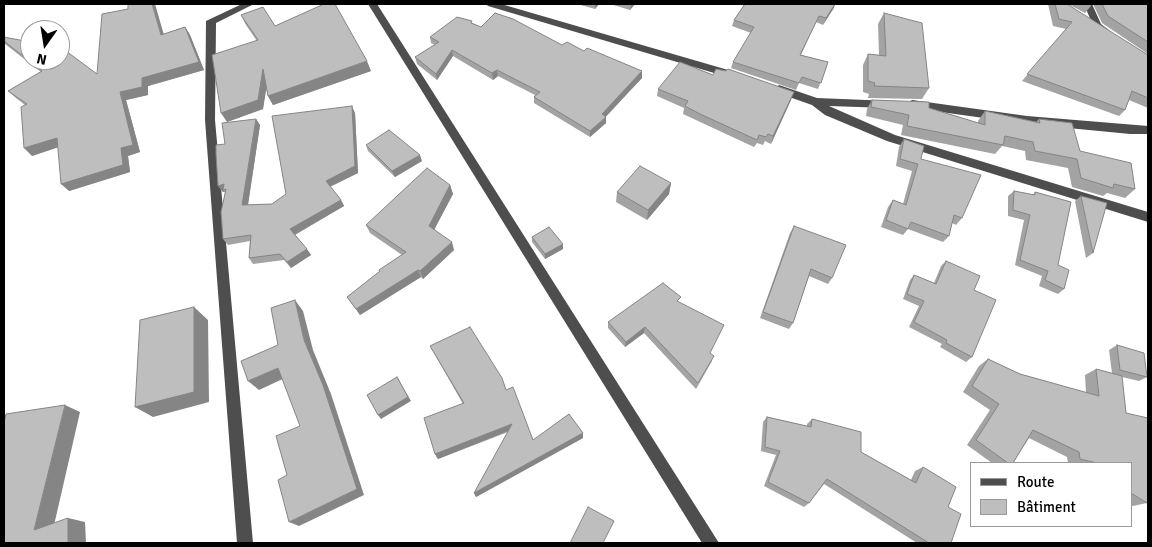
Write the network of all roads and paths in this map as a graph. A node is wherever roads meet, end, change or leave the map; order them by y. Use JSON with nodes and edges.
{"nodes":[{"id":1,"x":249,"y":4,"type":"edge"},
{"id":2,"x":372,"y":4,"type":"edge"},
{"id":3,"x":491,"y":4,"type":"edge"},
{"id":4,"x":1088,"y":4,"type":"edge"},
{"id":5,"x":1083,"y":18,"type":"edge"},
{"id":6,"x":1098,"y":26,"type":"junction"},
{"id":7,"x":1119,"y":41,"type":"edge"},
{"id":8,"x":743,"y":78,"type":"edge"},
{"id":9,"x":770,"y":87,"type":"edge"},
{"id":10,"x":816,"y":102,"type":"junction"},
{"id":11,"x":1148,"y":130,"type":"edge"},
{"id":12,"x":1148,"y":217,"type":"edge"},
{"id":13,"x":245,"y":543,"type":"edge"},
{"id":14,"x":711,"y":543,"type":"edge"}],
"edges":[{"from":1,"to":13,"type":"street"},
{"from":2,"to":14,"type":"street"},
{"from":3,"to":8,"type":"street"},
{"from":4,"to":6,"type":"street"},
{"from":5,"to":6,"type":"street"},
{"from":6,"to":7,"type":"street"},
{"from":9,"to":10,"type":"street"},
{"from":10,"to":11,"type":"street"},
{"from":10,"to":12,"type":"street"}]}
